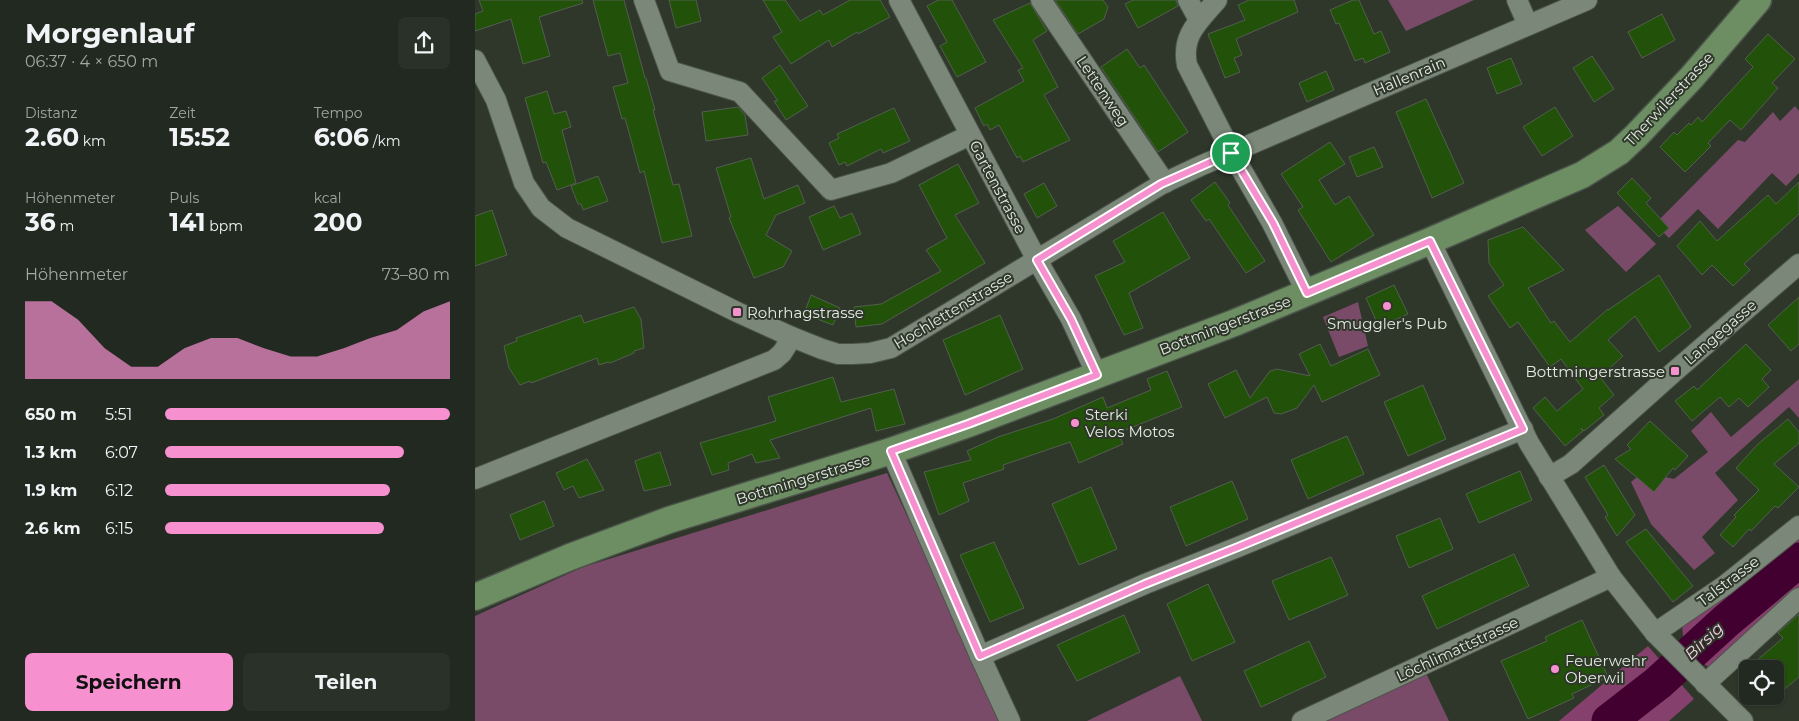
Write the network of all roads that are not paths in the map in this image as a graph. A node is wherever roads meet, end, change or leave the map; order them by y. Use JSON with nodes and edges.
{"nodes":[{"id":1,"x":644,"y":0,"type":"edge"},
{"id":2,"x":899,"y":0,"type":"edge"},
{"id":3,"x":1041,"y":0,"type":"edge"},
{"id":4,"x":1188,"y":0,"type":"edge"},
{"id":5,"x":1217,"y":0,"type":"edge"},
{"id":6,"x":1517,"y":0,"type":"edge"},
{"id":7,"x":1587,"y":0,"type":"edge"},
{"id":8,"x":1757,"y":0,"type":"edge"},
{"id":9,"x":1199,"y":20,"type":"junction"},
{"id":10,"x":1528,"y":26,"type":"junction"},
{"id":11,"x":475,"y":60,"type":"edge"},
{"id":12,"x":970,"y":135,"type":"junction"},
{"id":13,"x":1231,"y":153,"type":"junction"},
{"id":14,"x":1165,"y":183,"type":"junction"},
{"id":15,"x":1430,"y":241,"type":"junction"},
{"id":16,"x":1037,"y":260,"type":"junction"},
{"id":17,"x":1799,"y":264,"type":"edge"},
{"id":18,"x":1307,"y":293,"type":"junction"},
{"id":19,"x":792,"y":337,"type":"junction"},
{"id":20,"x":1097,"y":375,"type":"junction"},
{"id":21,"x":1523,"y":429,"type":"junction"},
{"id":22,"x":891,"y":451,"type":"junction"},
{"id":23,"x":1549,"y":477,"type":"junction"},
{"id":24,"x":475,"y":479,"type":"edge"},
{"id":25,"x":1799,"y":526,"type":"edge"},
{"id":26,"x":1611,"y":577,"type":"junction"},
{"id":27,"x":475,"y":597,"type":"edge"},
{"id":28,"x":1799,"y":598,"type":"edge"},
{"id":29,"x":1655,"y":633,"type":"junction"},
{"id":30,"x":980,"y":656,"type":"junction"},
{"id":31,"x":1705,"y":684,"type":"junction"},
{"id":32,"x":1010,"y":721,"type":"edge"},
{"id":33,"x":1303,"y":721,"type":"edge"},
{"id":34,"x":1743,"y":721,"type":"edge"}],
"edges":[{"from":1,"to":12,"type":"street"},
{"from":2,"to":12,"type":"street","name":"Gartenstrasse"},
{"from":3,"to":14,"type":"street","name":"Lettenweg"},
{"from":4,"to":9,"type":"street"},
{"from":5,"to":9,"type":"street"},
{"from":6,"to":10,"type":"street"},
{"from":7,"to":10,"type":"street","name":"Hallenrain"},
{"from":8,"to":15,"type":"main road","name":"Therwilerstrasse"},
{"from":9,"to":13,"type":"street"},
{"from":10,"to":13,"type":"street","name":"Hallenrain"},
{"from":11,"to":19,"type":"street","name":"Hochlettenstrasse"},
{"from":12,"to":16,"type":"street","name":"Gartenstrasse"},
{"from":13,"to":14,"type":"street","name":"Hochlettenstrasse"},
{"from":13,"to":18,"type":"street"},
{"from":14,"to":16,"type":"street","name":"Hochlettenstrasse"},
{"from":15,"to":18,"type":"main road","name":"Bottmingerstrasse"},
{"from":15,"to":21,"type":"street"},
{"from":16,"to":19,"type":"street","name":"Hochlettenstrasse"},
{"from":16,"to":20,"type":"street","name":"Gartenstrasse"},
{"from":17,"to":23,"type":"street","name":"Langegasse"},
{"from":18,"to":20,"type":"main road","name":"Bottmingerstrasse"},
{"from":19,"to":24,"type":"street"},
{"from":20,"to":22,"type":"main road","name":"Bottmingerstrasse"},
{"from":21,"to":23,"type":"street"},
{"from":21,"to":30,"type":"street"},
{"from":22,"to":27,"type":"main road","name":"Bottmingerstrasse"},
{"from":22,"to":30,"type":"street"},
{"from":23,"to":26,"type":"street"},
{"from":25,"to":29,"type":"street","name":"Talstrasse"},
{"from":26,"to":29,"type":"street"},
{"from":26,"to":33,"type":"street","name":"Löchlimattstrasse"},
{"from":28,"to":31,"type":"street"},
{"from":29,"to":31,"type":"street"},
{"from":30,"to":32,"type":"street"},
{"from":31,"to":34,"type":"street"}]}
